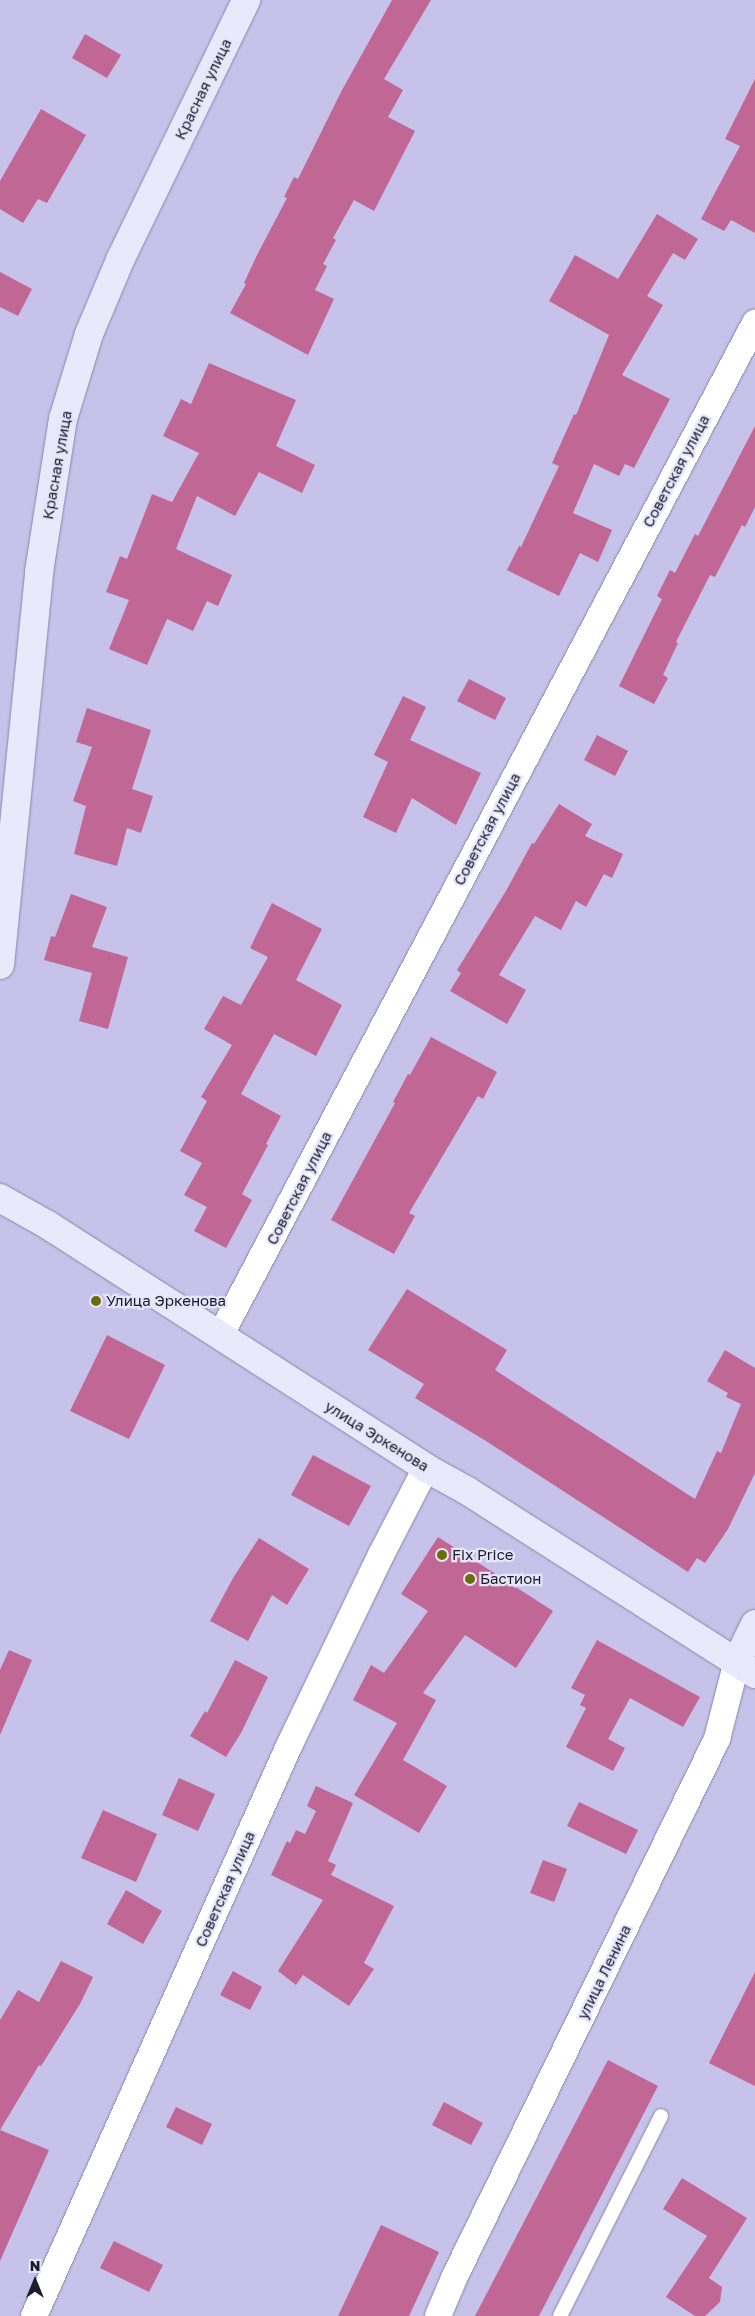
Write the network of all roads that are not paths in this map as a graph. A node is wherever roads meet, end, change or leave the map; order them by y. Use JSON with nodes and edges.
{"nodes":[{"id":1,"x":246,"y":0,"type":"edge"},
{"id":2,"x":755,"y":323,"type":"edge"},
{"id":3,"x":0,"y":965,"type":"edge"},
{"id":4,"x":0,"y":1198,"type":"edge"},
{"id":5,"x":220,"y":1336,"type":"junction"},
{"id":6,"x":426,"y":1468,"type":"junction"},
{"id":7,"x":755,"y":1624,"type":"edge"},
{"id":8,"x":746,"y":1667,"type":"edge"},
{"id":9,"x":662,"y":2116,"type":"dead end"},
{"id":10,"x":34,"y":2316,"type":"edge"},
{"id":11,"x":438,"y":2316,"type":"edge"},
{"id":12,"x":560,"y":2316,"type":"edge"}],
"edges":[{"from":1,"to":3,"type":"street","name":"Красная улица"},
{"from":2,"to":5,"type":"street","name":"Советская улица"},
{"from":4,"to":5,"type":"street","name":"улица Эркенова"},
{"from":5,"to":6,"type":"street","name":"улица Эркенова"},
{"from":6,"to":8,"type":"street","name":"улица Эркенова"},
{"from":6,"to":10,"type":"street","name":"Советская улица"},
{"from":7,"to":8,"type":"street","name":"улица Ленина"},
{"from":8,"to":11,"type":"street","name":"улица Ленина"},
{"from":9,"to":12,"type":"lane"}]}
